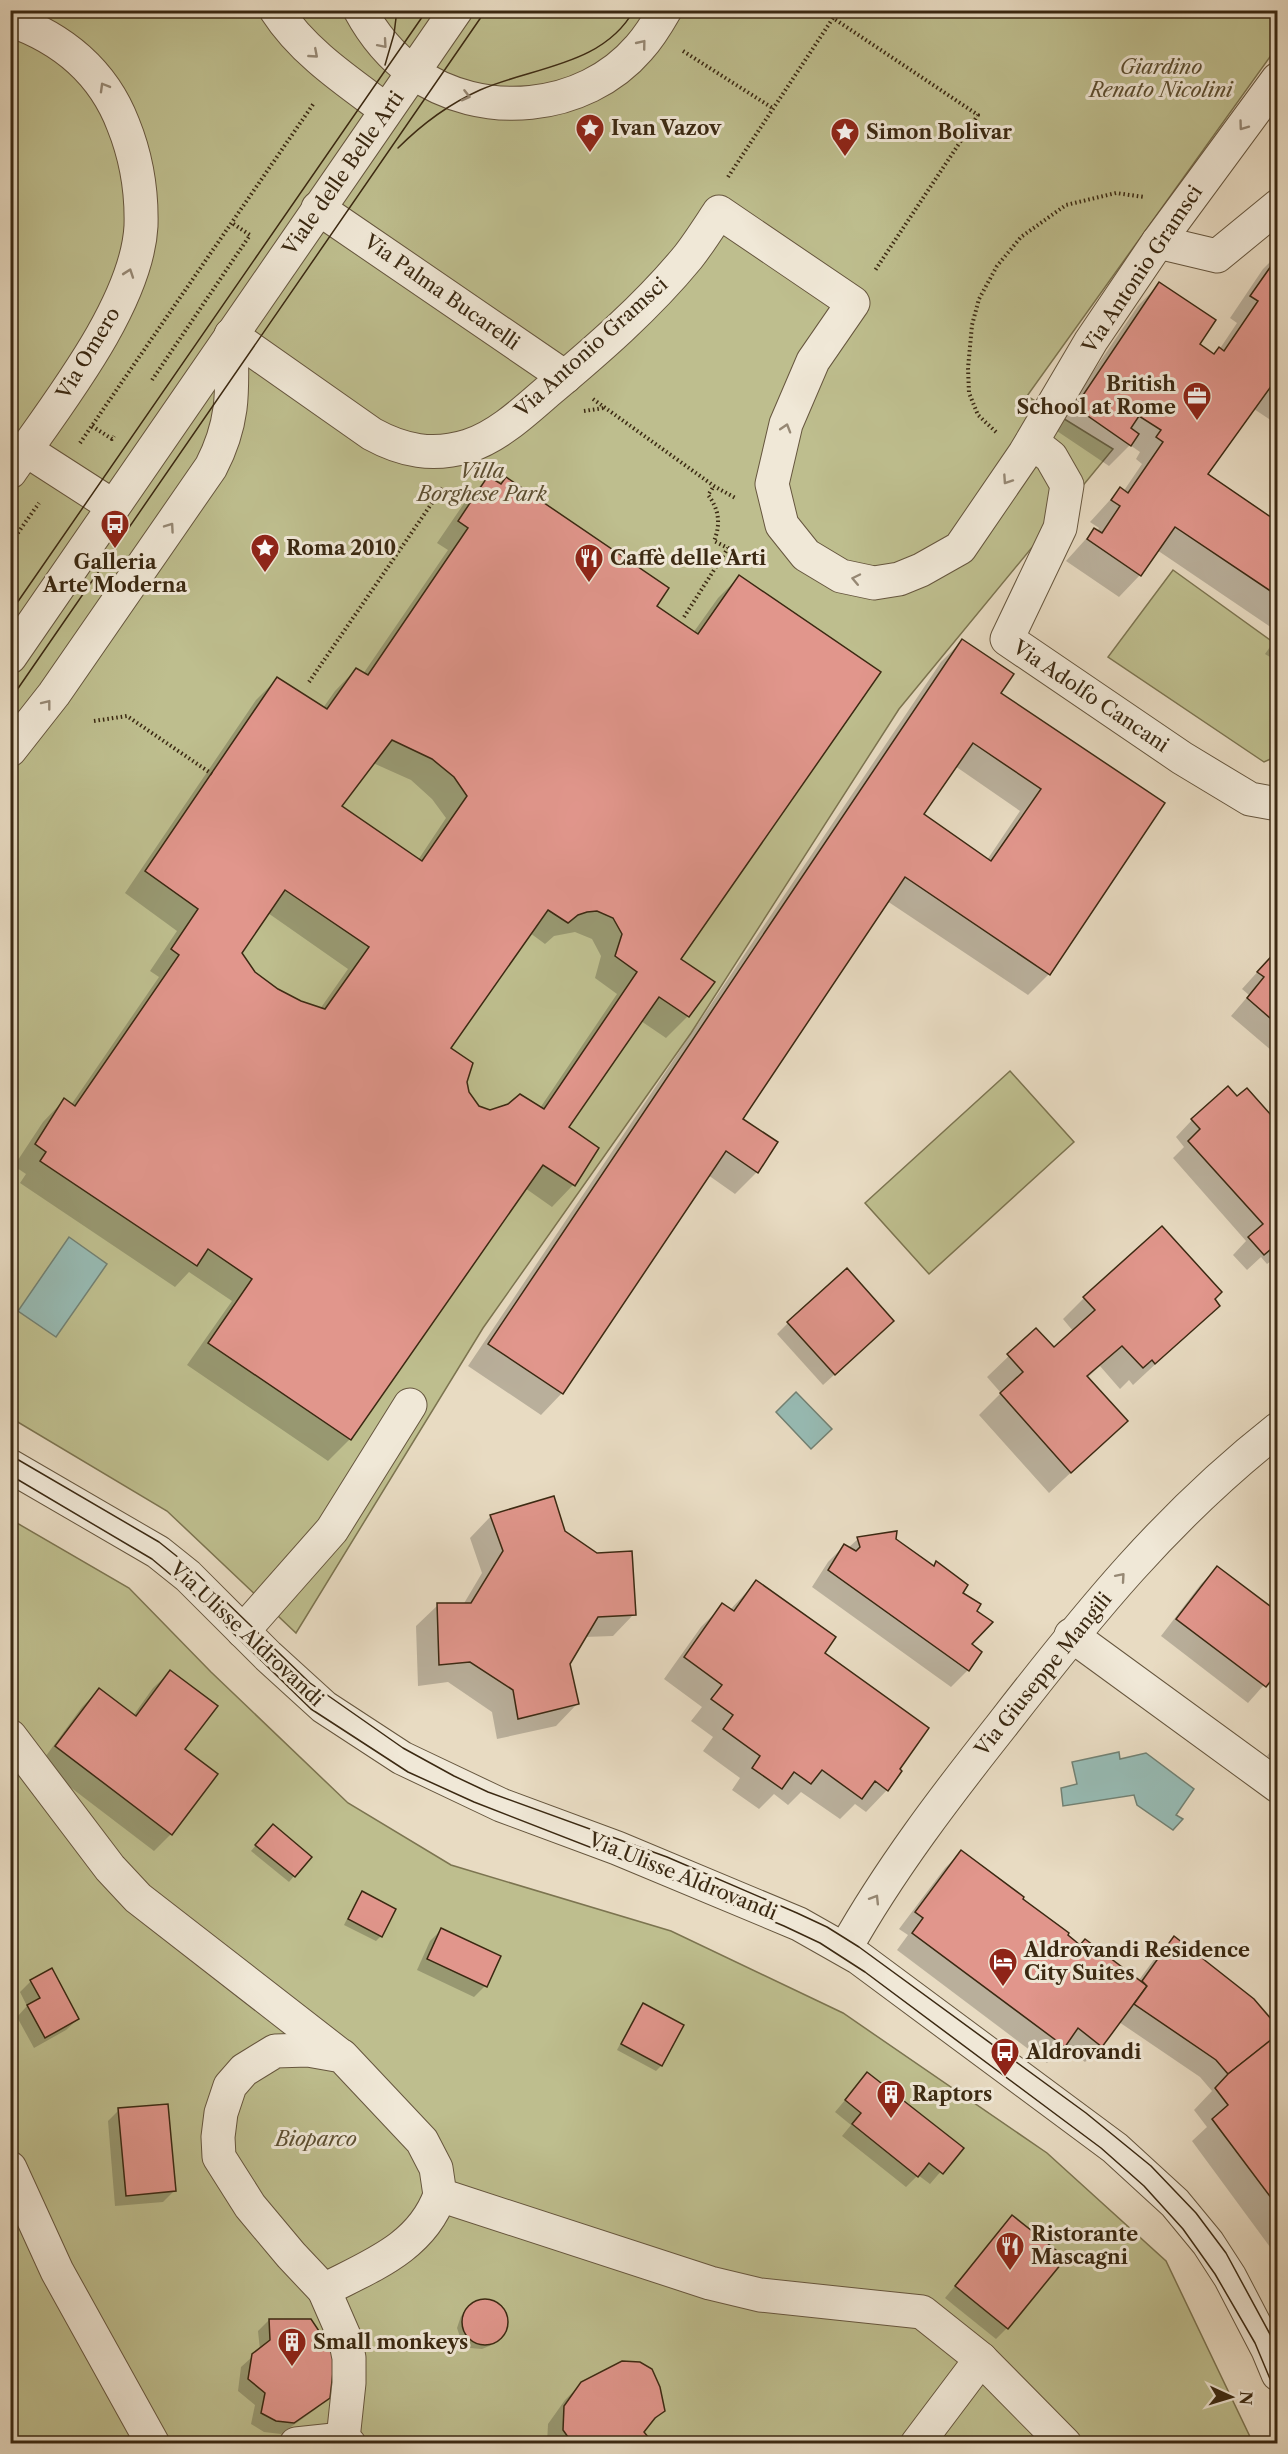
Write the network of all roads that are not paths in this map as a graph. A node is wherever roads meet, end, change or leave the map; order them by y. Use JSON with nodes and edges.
{"nodes":[{"id":1,"x":276,"y":10,"type":"edge"},
{"id":2,"x":360,"y":10,"type":"edge"},
{"id":3,"x":456,"y":10,"type":"edge"},
{"id":4,"x":10,"y":20,"type":"edge"},
{"id":5,"x":658,"y":21,"type":"edge"},
{"id":6,"x":413,"y":72,"type":"junction"},
{"id":7,"x":1278,"y":78,"type":"edge"},
{"id":8,"x":386,"y":110,"type":"junction"},
{"id":9,"x":1278,"y":206,"type":"edge"},
{"id":10,"x":318,"y":208,"type":"junction"},
{"id":11,"x":1158,"y":242,"type":"junction"},
{"id":12,"x":231,"y":335,"type":"junction"},
{"id":13,"x":565,"y":377,"type":"junction"},
{"id":14,"x":1028,"y":447,"type":"junction"},
{"id":15,"x":18,"y":461,"type":"edge"},
{"id":16,"x":113,"y":507,"type":"junction"},
{"id":17,"x":10,"y":657,"type":"edge"},
{"id":18,"x":10,"y":750,"type":"edge"},
{"id":19,"x":1278,"y":804,"type":"edge"},
{"id":20,"x":410,"y":1405,"type":"dead end"},
{"id":21,"x":1278,"y":1429,"type":"edge"},
{"id":22,"x":10,"y":1466,"type":"edge"},
{"id":23,"x":243,"y":1631,"type":"junction"},
{"id":24,"x":1071,"y":1635,"type":"junction"},
{"id":25,"x":10,"y":1736,"type":"edge"},
{"id":26,"x":1278,"y":1786,"type":"edge"},
{"id":27,"x":845,"y":1949,"type":"junction"},
{"id":28,"x":342,"y":2056,"type":"junction"},
{"id":29,"x":10,"y":2168,"type":"edge"},
{"id":30,"x":440,"y":2195,"type":"junction"},
{"id":31,"x":324,"y":2290,"type":"junction"},
{"id":32,"x":981,"y":2359,"type":"junction"},
{"id":33,"x":1278,"y":2374,"type":"edge"},
{"id":34,"x":346,"y":2441,"type":"edge"},
{"id":35,"x":153,"y":2444,"type":"edge"},
{"id":36,"x":296,"y":2444,"type":"edge"},
{"id":37,"x":917,"y":2444,"type":"edge"},
{"id":38,"x":1065,"y":2444,"type":"edge"}],
"edges":[{"from":1,"to":8,"type":"street","one_way":true},
{"from":2,"to":6,"type":"street","one_way":true},
{"from":3,"to":6,"type":"street","name":"Viale delle Belle Arti"},
{"from":15,"to":4,"type":"street","name":"Via Omero","one_way":true},
{"from":6,"to":5,"type":"street","one_way":true},
{"from":6,"to":8,"type":"street","name":"Viale delle Belle Arti"},
{"from":7,"to":11,"type":"street","name":"Via Antonio Gramsci","one_way":true},
{"from":8,"to":10,"type":"street","name":"Viale delle Belle Arti"},
{"from":9,"to":11,"type":"street"},
{"from":10,"to":12,"type":"street","name":"Viale delle Belle Arti"},
{"from":10,"to":13,"type":"street","name":"Via Palma Bucarelli"},
{"from":11,"to":14,"type":"street","name":"Via Antonio Gramsci"},
{"from":12,"to":13,"type":"street","name":"Via Antonio Gramsci"},
{"from":12,"to":16,"type":"street","name":"Viale delle Belle Arti"},
{"from":18,"to":12,"type":"street","one_way":true},
{"from":14,"to":13,"type":"street","name":"Via Antonio Gramsci","one_way":true},
{"from":14,"to":19,"type":"street","name":"Via Adolfo Cancani"},
{"from":15,"to":16,"type":"street"},
{"from":16,"to":17,"type":"street","name":"Viale delle Belle Arti"},
{"from":20,"to":23,"type":"street"},
{"from":24,"to":21,"type":"street","name":"Via Giuseppe Mangili","one_way":true},
{"from":22,"to":23,"type":"street","name":"Via Ulisse Aldrovandi"},
{"from":23,"to":27,"type":"street","name":"Via Ulisse Aldrovandi"},
{"from":24,"to":26,"type":"street"},
{"from":27,"to":24,"type":"street","name":"Via Giuseppe Mangili","one_way":true},
{"from":25,"to":28,"type":"street"},
{"from":27,"to":33,"type":"street","name":"Via Ulisse Aldrovandi"},
{"from":28,"to":30,"type":"street"},
{"from":28,"to":31,"type":"street"},
{"from":29,"to":35,"type":"street"},
{"from":30,"to":31,"type":"street"},
{"from":30,"to":32,"type":"street"},
{"from":31,"to":34,"type":"street"},
{"from":32,"to":37,"type":"street"},
{"from":32,"to":38,"type":"street"},
{"from":34,"to":36,"type":"street"}]}
